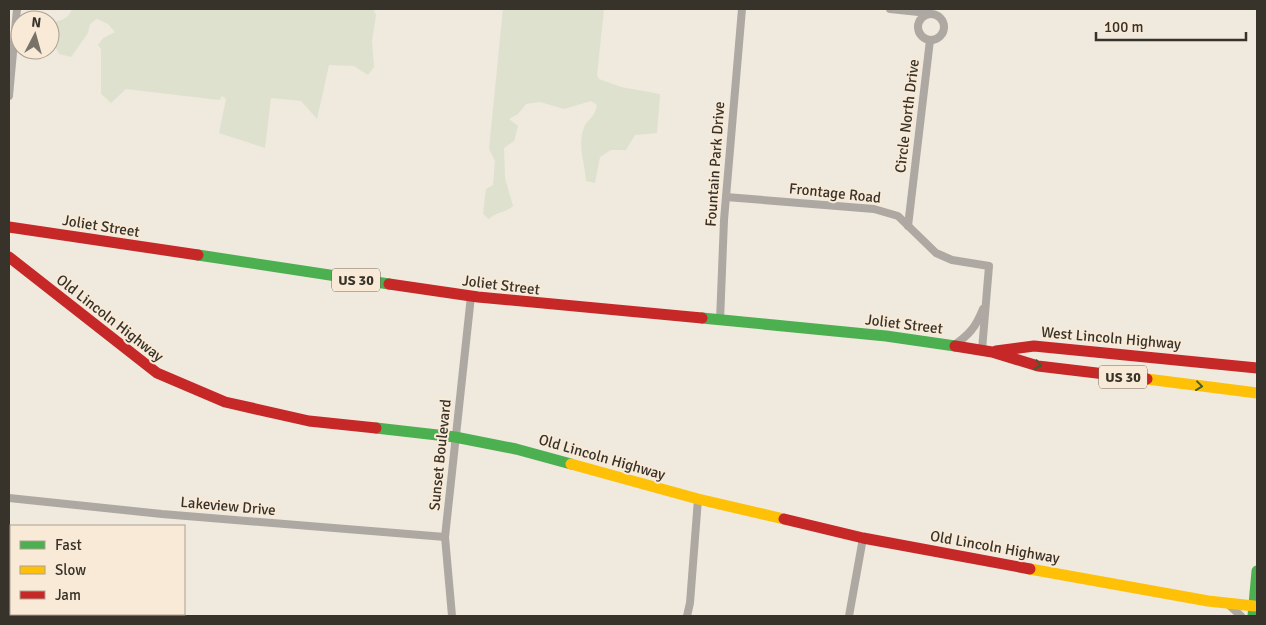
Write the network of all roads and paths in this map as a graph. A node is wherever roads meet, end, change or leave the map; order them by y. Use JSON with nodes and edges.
{"nodes":[{"id":1,"x":17,"y":9,"type":"edge"},
{"id":2,"x":742,"y":9,"type":"edge"},
{"id":3,"x":890,"y":9,"type":"edge"},
{"id":4,"x":931,"y":12,"type":"edge"},
{"id":5,"x":930,"y":40,"type":"junction"},
{"id":6,"x":9,"y":96,"type":"edge"},
{"id":7,"x":726,"y":197,"type":"junction"},
{"id":8,"x":908,"y":226,"type":"junction"},
{"id":9,"x":9,"y":227,"type":"edge"},
{"id":10,"x":9,"y":257,"type":"edge"},
{"id":11,"x":471,"y":296,"type":"junction"},
{"id":12,"x":986,"y":303,"type":"junction"},
{"id":13,"x":720,"y":322,"type":"junction"},
{"id":14,"x":953,"y":346,"type":"junction"},
{"id":15,"x":987,"y":351,"type":"junction"},
{"id":16,"x":1257,"y":368,"type":"edge"},
{"id":17,"x":1257,"y":393,"type":"edge"},
{"id":18,"x":456,"y":437,"type":"junction"},
{"id":19,"x":9,"y":498,"type":"edge"},
{"id":20,"x":698,"y":499,"type":"junction"},
{"id":21,"x":445,"y":537,"type":"junction"},
{"id":22,"x":863,"y":538,"type":"junction"},
{"id":23,"x":1257,"y":571,"type":"edge"},
{"id":24,"x":1226,"y":603,"type":"junction"},
{"id":25,"x":1255,"y":610,"type":"edge"},
{"id":26,"x":452,"y":616,"type":"edge"},
{"id":27,"x":687,"y":616,"type":"edge"},
{"id":28,"x":849,"y":616,"type":"edge"},
{"id":29,"x":1241,"y":616,"type":"edge"}],
"edges":[{"from":1,"to":6,"type":"street"},
{"from":2,"to":7,"type":"street","name":"Fountain Park Drive"},
{"from":3,"to":4,"type":"street"},
{"from":4,"to":5,"type":"street"},
{"from":4,"to":5,"type":"street"},
{"from":5,"to":8,"type":"street","name":"Circle North Drive"},
{"from":7,"to":8,"type":"street","name":"Frontage Road"},
{"from":7,"to":13,"type":"street","name":"Fountain Park Drive"},
{"from":8,"to":12,"type":"street","name":"Frontage Road"},
{"from":9,"to":11,"type":"main road","name":"Joliet Street","number":"US 30"},
{"from":10,"to":18,"type":"main road","name":"Old Lincoln Highway"},
{"from":11,"to":13,"type":"main road","name":"Joliet Street","number":"US 30"},
{"from":11,"to":18,"type":"street","name":"Sunset Boulevard"},
{"from":12,"to":14,"type":"street"},
{"from":12,"to":15,"type":"street","name":"Frontage Road"},
{"from":13,"to":14,"type":"main road","name":"Joliet Street","number":"US 30"},
{"from":14,"to":15,"type":"main road","name":"Joliet Street","number":"US 30"},
{"from":15,"to":16,"type":"main road","name":"West Lincoln Highway","number":"US 30"},
{"from":15,"to":17,"type":"main road","number":"US 30","one_way":true},
{"from":18,"to":20,"type":"main road","name":"Old Lincoln Highway"},
{"from":18,"to":21,"type":"street","name":"Sunset Boulevard"},
{"from":19,"to":21,"type":"street","name":"Lakeview Drive"},
{"from":20,"to":22,"type":"main road","name":"Old Lincoln Highway"},
{"from":20,"to":27,"type":"street"},
{"from":21,"to":26,"type":"street","name":"Sunset Boulevard"},
{"from":22,"to":24,"type":"main road","name":"Old Lincoln Highway"},
{"from":22,"to":28,"type":"street"},
{"from":23,"to":25,"type":"main road"},
{"from":24,"to":25,"type":"main road","name":"Old Lincoln Highway"},
{"from":24,"to":29,"type":"street"}]}
